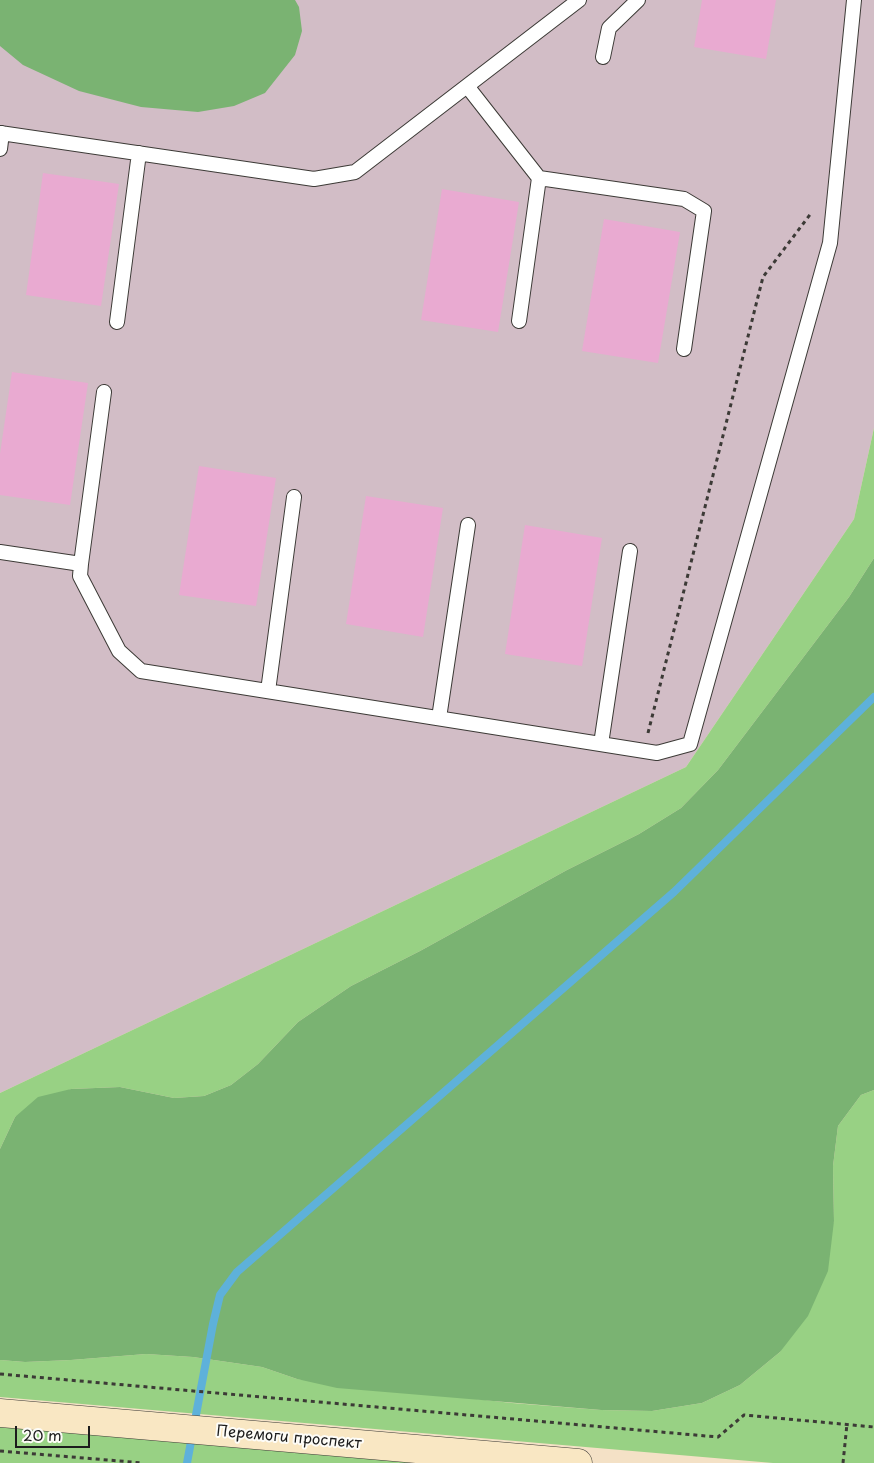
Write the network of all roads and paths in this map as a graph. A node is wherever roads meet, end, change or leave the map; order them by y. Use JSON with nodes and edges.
{"nodes":[{"id":1,"x":579,"y":0,"type":"edge"},
{"id":2,"x":638,"y":0,"type":"edge"},
{"id":3,"x":854,"y":0,"type":"edge"},
{"id":4,"x":603,"y":57,"type":"dead end"},
{"id":5,"x":467,"y":86,"type":"junction"},
{"id":6,"x":1,"y":133,"type":"edge"},
{"id":7,"x":0,"y":149,"type":"edge"},
{"id":8,"x":139,"y":153,"type":"junction"},
{"id":9,"x":538,"y":178,"type":"junction"},
{"id":10,"x":836,"y":181,"type":"junction"},
{"id":11,"x":519,"y":320,"type":"dead end"},
{"id":12,"x":117,"y":322,"type":"dead end"},
{"id":13,"x":684,"y":348,"type":"dead end"},
{"id":14,"x":104,"y":392,"type":"dead end"},
{"id":15,"x":294,"y":497,"type":"dead end"},
{"id":16,"x":468,"y":525,"type":"dead end"},
{"id":17,"x":630,"y":551,"type":"dead end"},
{"id":18,"x":0,"y":552,"type":"edge"},
{"id":19,"x":81,"y":564,"type":"junction"},
{"id":20,"x":268,"y":691,"type":"junction"},
{"id":21,"x":439,"y":718,"type":"junction"},
{"id":22,"x":601,"y":744,"type":"junction"},
{"id":23,"x":643,"y":750,"type":"junction"},
{"id":24,"x":0,"y":1374,"type":"edge"},
{"id":25,"x":0,"y":1413,"type":"edge"},
{"id":26,"x":847,"y":1424,"type":"junction"},
{"id":27,"x":874,"y":1426,"type":"edge"},
{"id":28,"x":0,"y":1451,"type":"edge"},
{"id":29,"x":143,"y":1463,"type":"edge"},
{"id":30,"x":578,"y":1463,"type":"edge"},
{"id":31,"x":844,"y":1463,"type":"edge"}],
"edges":[{"from":1,"to":5,"type":"lane"},
{"from":2,"to":4,"type":"lane"},
{"from":3,"to":10,"type":"lane"},
{"from":5,"to":8,"type":"lane"},
{"from":5,"to":9,"type":"lane"},
{"from":6,"to":7,"type":"lane"},
{"from":6,"to":8,"type":"lane"},
{"from":8,"to":12,"type":"lane"},
{"from":9,"to":11,"type":"lane"},
{"from":9,"to":13,"type":"lane"},
{"from":10,"to":23,"type":"path"},
{"from":10,"to":23,"type":"lane"},
{"from":14,"to":19,"type":"lane"},
{"from":15,"to":20,"type":"lane"},
{"from":16,"to":21,"type":"lane"},
{"from":17,"to":22,"type":"lane"},
{"from":18,"to":19,"type":"lane"},
{"from":19,"to":20,"type":"lane"},
{"from":20,"to":21,"type":"lane"},
{"from":21,"to":22,"type":"lane"},
{"from":22,"to":23,"type":"lane"},
{"from":24,"to":26,"type":"path"},
{"from":25,"to":30,"type":"main road","name":"Перемоги проспект"},
{"from":26,"to":27,"type":"path"},
{"from":26,"to":31,"type":"path"},
{"from":28,"to":29,"type":"path"}]}
